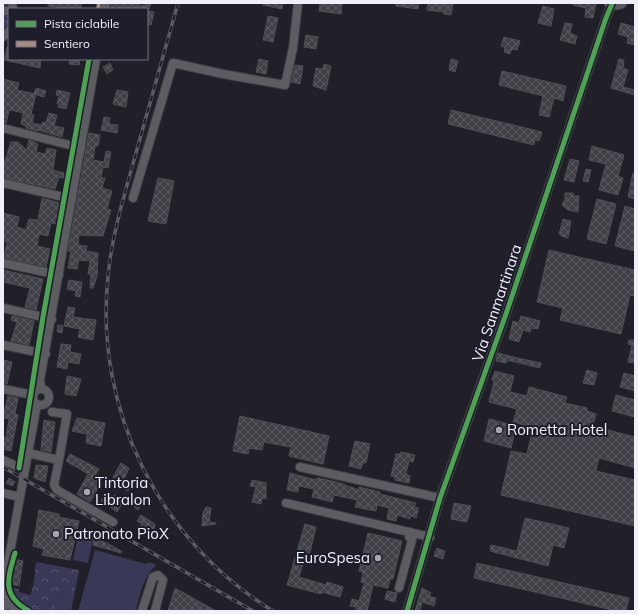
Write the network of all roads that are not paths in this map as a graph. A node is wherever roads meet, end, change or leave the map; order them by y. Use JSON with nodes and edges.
{"nodes":[{"id":1,"x":298,"y":3,"type":"edge"},
{"id":2,"x":614,"y":3,"type":"edge"},
{"id":3,"x":96,"y":60,"type":"edge"},
{"id":4,"x":3,"y":128,"type":"edge"},
{"id":5,"x":81,"y":148,"type":"junction"},
{"id":6,"x":3,"y":183,"type":"edge"},
{"id":7,"x":133,"y":198,"type":"dead end"},
{"id":8,"x":72,"y":199,"type":"junction"},
{"id":9,"x":3,"y":263,"type":"edge"},
{"id":10,"x":59,"y":275,"type":"junction"},
{"id":11,"x":3,"y":308,"type":"edge"},
{"id":12,"x":52,"y":319,"type":"junction"},
{"id":13,"x":3,"y":345,"type":"edge"},
{"id":14,"x":46,"y":354,"type":"junction"},
{"id":15,"x":3,"y":389,"type":"edge"},
{"id":16,"x":41,"y":389,"type":"junction"},
{"id":17,"x":33,"y":395,"type":"junction"},
{"id":18,"x":37,"y":404,"type":"junction"},
{"id":19,"x":52,"y":412,"type":"dead end"},
{"id":20,"x":28,"y":453,"type":"junction"},
{"id":21,"x":3,"y":460,"type":"edge"},
{"id":22,"x":59,"y":460,"type":"junction"},
{"id":23,"x":300,"y":467,"type":"dead end"},
{"id":24,"x":25,"y":470,"type":"junction"},
{"id":25,"x":3,"y":493,"type":"edge"},
{"id":26,"x":20,"y":497,"type":"junction"},
{"id":27,"x":440,"y":498,"type":"junction"},
{"id":28,"x":286,"y":503,"type":"dead end"},
{"id":29,"x":113,"y":522,"type":"dead end"},
{"id":30,"x":410,"y":532,"type":"junction"},
{"id":31,"x":430,"y":536,"type":"junction"},
{"id":32,"x":399,"y":588,"type":"dead end"},
{"id":33,"x":3,"y":591,"type":"edge"},
{"id":34,"x":5,"y":606,"type":"edge"},
{"id":35,"x":19,"y":611,"type":"edge"},
{"id":36,"x":142,"y":611,"type":"edge"},
{"id":37,"x":155,"y":611,"type":"edge"},
{"id":38,"x":407,"y":611,"type":"edge"}],
"edges":[{"from":1,"to":7,"type":"street"},
{"from":2,"to":27,"type":"street","name":"Via Sanmartinara"},
{"from":3,"to":5,"type":"street"},
{"from":4,"to":5,"type":"street"},
{"from":5,"to":8,"type":"street"},
{"from":6,"to":8,"type":"street"},
{"from":8,"to":10,"type":"street"},
{"from":9,"to":10,"type":"street"},
{"from":10,"to":12,"type":"street"},
{"from":11,"to":12,"type":"street"},
{"from":12,"to":14,"type":"street"},
{"from":13,"to":14,"type":"street"},
{"from":14,"to":16,"type":"street"},
{"from":15,"to":17,"type":"street"},
{"from":16,"to":17,"type":"street"},
{"from":16,"to":18,"type":"street"},
{"from":17,"to":18,"type":"street"},
{"from":18,"to":20,"type":"street"},
{"from":19,"to":22,"type":"street"},
{"from":20,"to":22,"type":"street"},
{"from":20,"to":24,"type":"street"},
{"from":21,"to":24,"type":"street"},
{"from":22,"to":29,"type":"street"},
{"from":23,"to":27,"type":"street"},
{"from":24,"to":26,"type":"street"},
{"from":25,"to":26,"type":"street"},
{"from":26,"to":33,"type":"street"},
{"from":27,"to":31,"type":"street","name":"Via Sanmartinara"},
{"from":28,"to":30,"type":"street"},
{"from":30,"to":31,"type":"street"},
{"from":30,"to":32,"type":"street"},
{"from":31,"to":38,"type":"street","name":"Via Sanmartinara"},
{"from":33,"to":34,"type":"street"},
{"from":34,"to":35,"type":"street"},
{"from":36,"to":37,"type":"street"}]}
